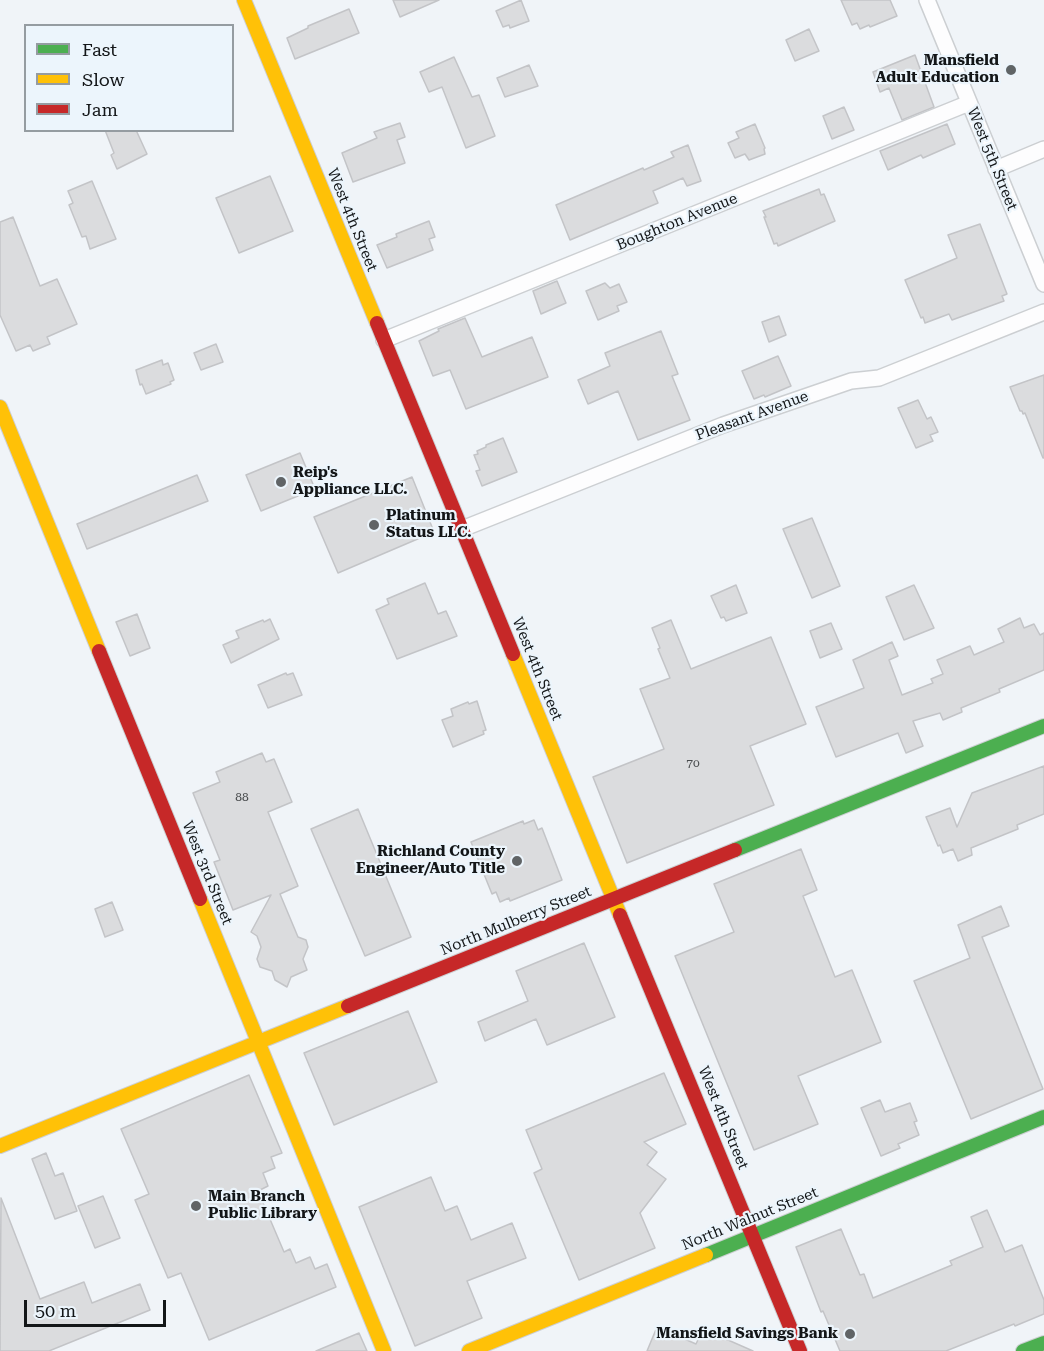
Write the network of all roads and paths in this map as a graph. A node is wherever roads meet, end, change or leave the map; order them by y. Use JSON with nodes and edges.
{"nodes":[{"id":1,"x":244,"y":0,"type":"edge"},
{"id":2,"x":927,"y":0,"type":"edge"},
{"id":3,"x":969,"y":104,"type":"junction"},
{"id":4,"x":1044,"y":149,"type":"edge"},
{"id":5,"x":996,"y":169,"type":"junction"},
{"id":6,"x":1044,"y":284,"type":"edge"},
{"id":7,"x":1044,"y":312,"type":"edge"},
{"id":8,"x":384,"y":340,"type":"junction"},
{"id":9,"x":0,"y":407,"type":"edge"},
{"id":10,"x":462,"y":529,"type":"junction"},
{"id":11,"x":1044,"y":726,"type":"edge"},
{"id":12,"x":615,"y":898,"type":"junction"},
{"id":13,"x":259,"y":1042,"type":"junction"},
{"id":14,"x":1044,"y":1117,"type":"edge"},
{"id":15,"x":0,"y":1146,"type":"edge"},
{"id":16,"x":753,"y":1235,"type":"junction"},
{"id":17,"x":1044,"y":1343,"type":"edge"},
{"id":18,"x":384,"y":1351,"type":"edge"},
{"id":19,"x":469,"y":1351,"type":"edge"},
{"id":20,"x":800,"y":1351,"type":"edge"},
{"id":21,"x":1023,"y":1351,"type":"edge"}],
"edges":[{"from":1,"to":8,"type":"main road","name":"West 4th Street"},
{"from":2,"to":3,"type":"street","name":"West 5th Street"},
{"from":3,"to":5,"type":"street","name":"West 5th Street"},
{"from":3,"to":8,"type":"street","name":"Boughton Avenue"},
{"from":4,"to":5,"type":"street"},
{"from":5,"to":6,"type":"street","name":"West 5th Street"},
{"from":7,"to":10,"type":"street","name":"Pleasant Avenue"},
{"from":8,"to":10,"type":"main road","name":"West 4th Street"},
{"from":9,"to":13,"type":"main road","name":"West 3rd Street"},
{"from":10,"to":12,"type":"main road","name":"West 4th Street"},
{"from":11,"to":12,"type":"main road","name":"North Mulberry Street"},
{"from":12,"to":13,"type":"main road","name":"North Mulberry Street"},
{"from":12,"to":16,"type":"main road","name":"West 4th Street"},
{"from":13,"to":15,"type":"main road","name":"North Mulberry Street"},
{"from":13,"to":18,"type":"main road","name":"West 3rd Street"},
{"from":14,"to":16,"type":"main road","name":"North Walnut Street"},
{"from":16,"to":19,"type":"main road","name":"North Walnut Street"},
{"from":16,"to":20,"type":"main road","name":"West 4th Street"},
{"from":17,"to":21,"type":"main road"}]}
